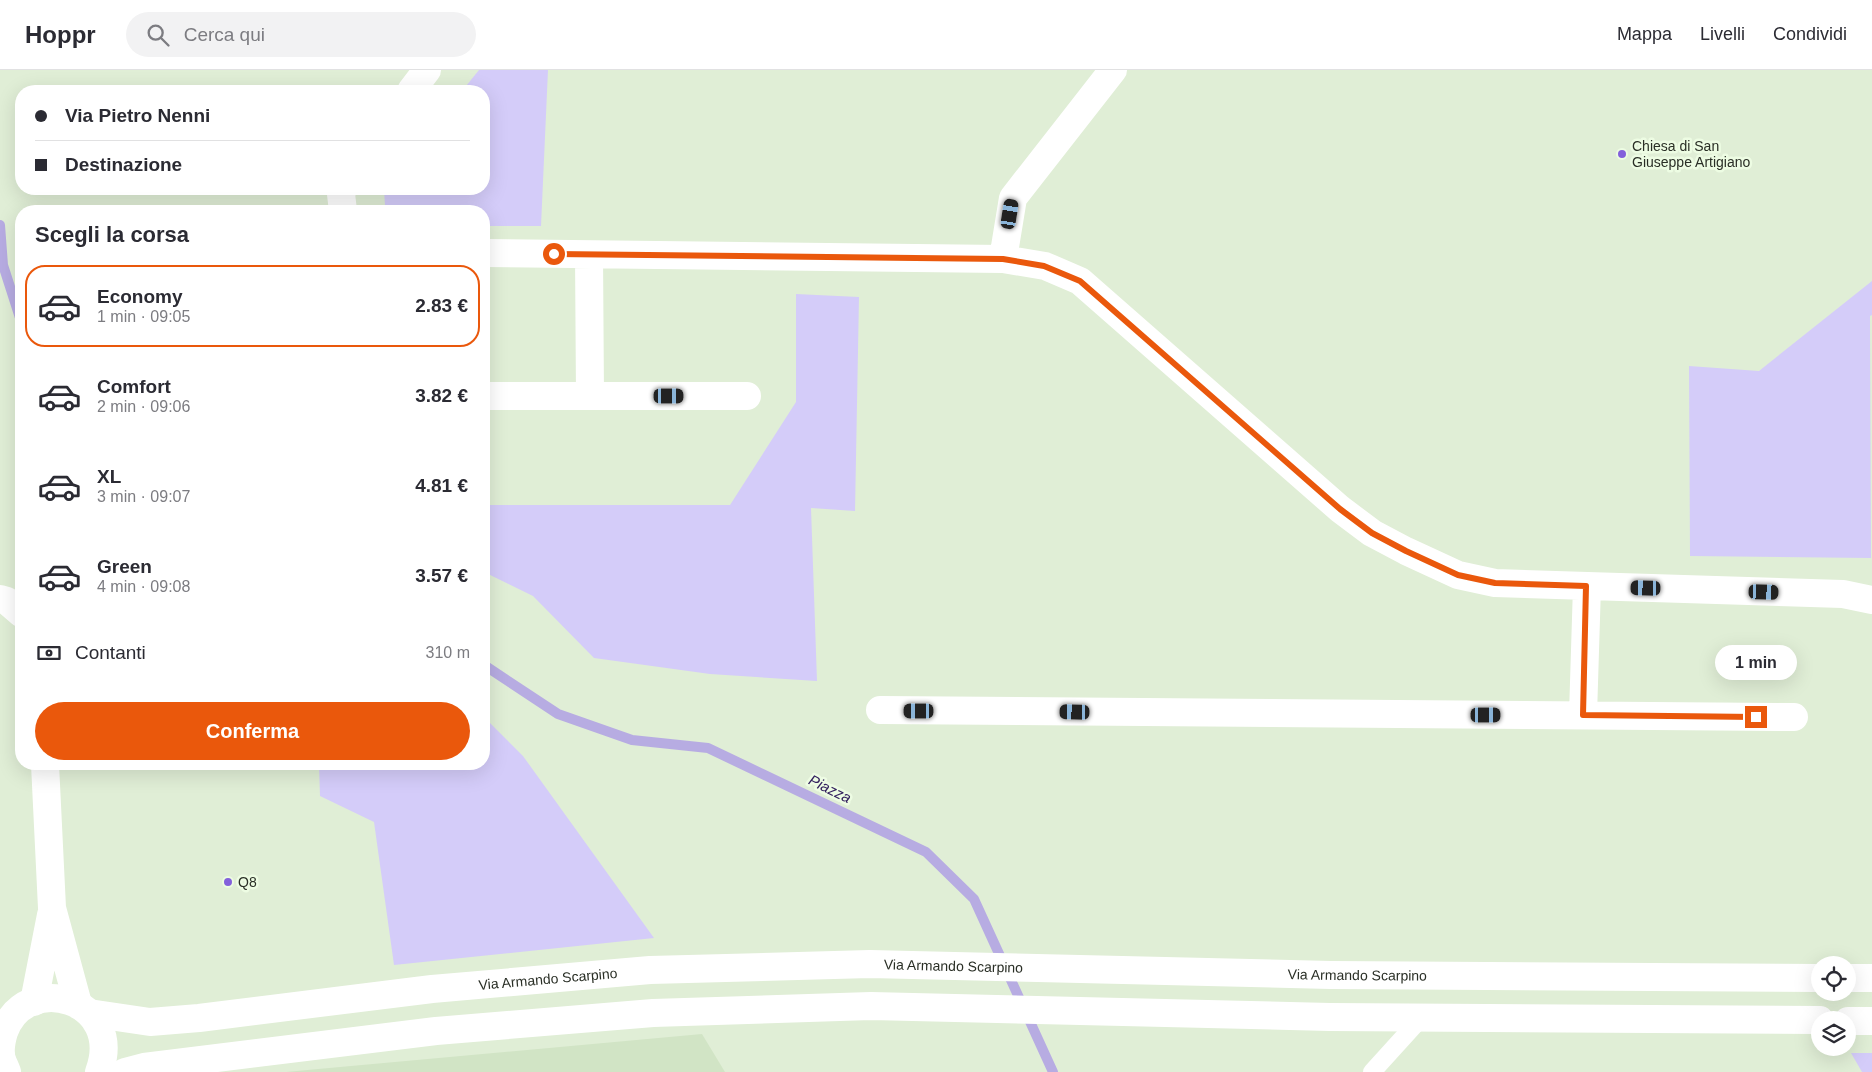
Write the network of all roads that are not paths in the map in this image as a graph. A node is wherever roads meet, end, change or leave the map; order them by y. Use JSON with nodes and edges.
{"nodes":[{"id":1,"x":427,"y":70,"type":"edge"},
{"id":2,"x":1114,"y":70,"type":"edge"},
{"id":3,"x":416,"y":85,"type":"edge"},
{"id":4,"x":490,"y":253,"type":"edge"},
{"id":5,"x":589,"y":255,"type":"junction"},
{"id":6,"x":1003,"y":259,"type":"junction"},
{"id":7,"x":490,"y":396,"type":"edge"},
{"id":8,"x":590,"y":396,"type":"junction"},
{"id":9,"x":748,"y":396,"type":"dead end"},
{"id":10,"x":1586,"y":586,"type":"junction"},
{"id":11,"x":0,"y":599,"type":"edge"},
{"id":12,"x":1872,"y":600,"type":"edge"},
{"id":13,"x":15,"y":608,"type":"edge"},
{"id":14,"x":880,"y":710,"type":"dead end"},
{"id":15,"x":1583,"y":715,"type":"junction"},
{"id":16,"x":1794,"y":717,"type":"dead end"},
{"id":17,"x":45,"y":770,"type":"edge"},
{"id":18,"x":52,"y":908,"type":"junction"},
{"id":19,"x":1811,"y":978,"type":"edge"},
{"id":20,"x":1856,"y":978,"type":"edge"},
{"id":21,"x":1872,"y":978,"type":"edge"},
{"id":22,"x":84,"y":1008,"type":"junction"},
{"id":23,"x":16,"y":1013,"type":"edge"},
{"id":24,"x":1421,"y":1018,"type":"junction"},
{"id":25,"x":1811,"y":1020,"type":"edge"},
{"id":26,"x":1856,"y":1020,"type":"edge"},
{"id":27,"x":1872,"y":1021,"type":"edge"},
{"id":28,"x":7,"y":1072,"type":"edge"},
{"id":29,"x":99,"y":1072,"type":"edge"},
{"id":30,"x":125,"y":1072,"type":"edge"},
{"id":31,"x":1372,"y":1072,"type":"edge"}],
"edges":[{"from":1,"to":3,"type":"street"},
{"from":2,"to":6,"type":"street"},
{"from":4,"to":5,"type":"street"},
{"from":5,"to":6,"type":"street"},
{"from":5,"to":8,"type":"street"},
{"from":6,"to":10,"type":"street"},
{"from":7,"to":8,"type":"street"},
{"from":8,"to":9,"type":"street"},
{"from":10,"to":12,"type":"street"},
{"from":10,"to":15,"type":"street"},
{"from":11,"to":13,"type":"street"},
{"from":14,"to":15,"type":"street"},
{"from":15,"to":16,"type":"street"},
{"from":17,"to":18,"type":"street"},
{"from":18,"to":22,"type":"street"},
{"from":18,"to":23,"type":"street"},
{"from":19,"to":22,"type":"street","name":"Via Armando Scarpino"},
{"from":20,"to":21,"type":"street"},
{"from":22,"to":23,"type":"street","name":"Via Armando Scarpino"},
{"from":22,"to":29,"type":"street"},
{"from":23,"to":28,"type":"street"},
{"from":24,"to":25,"type":"street"},
{"from":24,"to":30,"type":"street"},
{"from":24,"to":31,"type":"lane"},
{"from":26,"to":27,"type":"street"}]}
